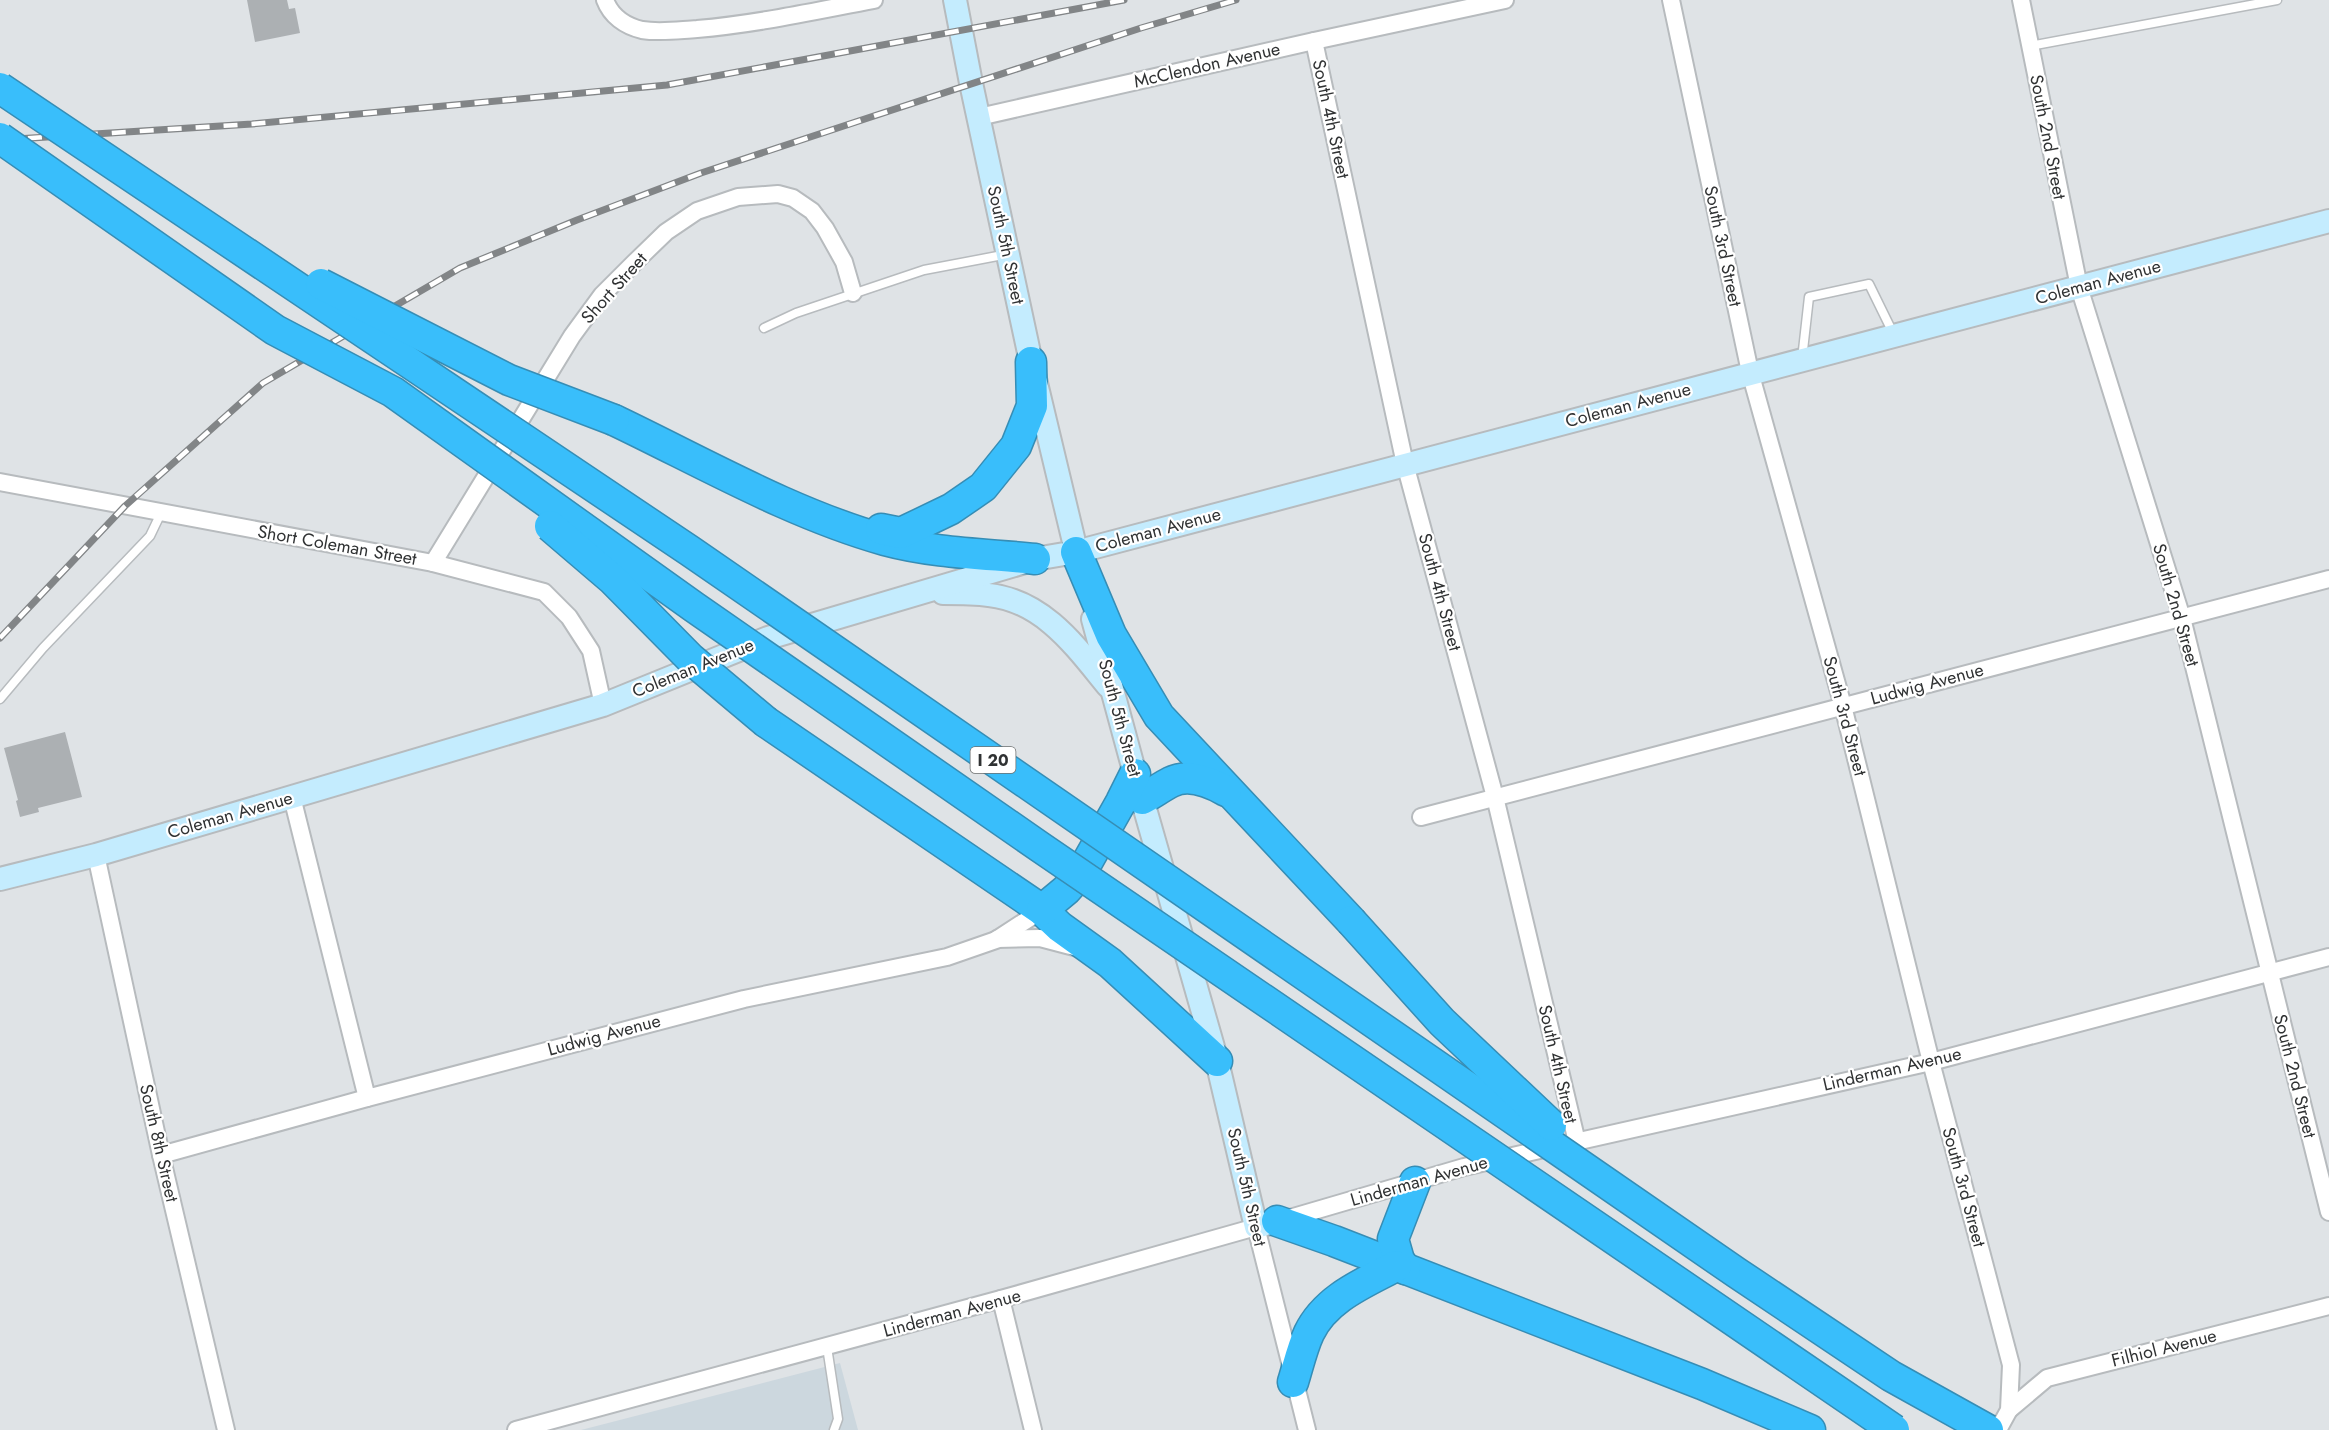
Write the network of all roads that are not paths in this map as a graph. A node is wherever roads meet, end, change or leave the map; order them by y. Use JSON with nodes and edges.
{"nodes":[{"id":1,"x":605,"y":0,"type":"edge"},
{"id":2,"x":874,"y":0,"type":"edge"},
{"id":3,"x":955,"y":0,"type":"edge"},
{"id":4,"x":1506,"y":0,"type":"edge"},
{"id":5,"x":1671,"y":0,"type":"edge"},
{"id":6,"x":2020,"y":0,"type":"edge"},
{"id":7,"x":2277,"y":0,"type":"edge"},
{"id":8,"x":1314,"y":41,"type":"junction"},
{"id":9,"x":2030,"y":46,"type":"junction"},
{"id":10,"x":0,"y":88,"type":"edge"},
{"id":11,"x":979,"y":117,"type":"junction"},
{"id":12,"x":0,"y":138,"type":"edge"},
{"id":13,"x":2329,"y":221,"type":"edge"},
{"id":14,"x":201,"y":223,"type":"junction"},
{"id":15,"x":1008,"y":254,"type":"junction"},
{"id":16,"x":2079,"y":287,"type":"junction"},
{"id":17,"x":853,"y":293,"type":"junction"},
{"id":18,"x":764,"y":328,"type":"dead end"},
{"id":19,"x":1894,"y":335,"type":"junction"},
{"id":20,"x":1802,"y":359,"type":"junction"},
{"id":21,"x":1031,"y":362,"type":"junction"},
{"id":22,"x":1750,"y":372,"type":"junction"},
{"id":23,"x":393,"y":392,"type":"junction"},
{"id":24,"x":1405,"y":464,"type":"junction"},
{"id":25,"x":0,"y":482,"type":"edge"},
{"id":26,"x":161,"y":513,"type":"junction"},
{"id":27,"x":813,"y":516,"type":"junction"},
{"id":28,"x":1076,"y":552,"type":"junction"},
{"id":29,"x":1035,"y":559,"type":"junction"},
{"id":30,"x":434,"y":563,"type":"junction"},
{"id":31,"x":2329,"y":579,"type":"edge"},
{"id":32,"x":923,"y":592,"type":"junction"},
{"id":33,"x":2182,"y":618,"type":"junction"},
{"id":34,"x":1113,"y":691,"type":"junction"},
{"id":35,"x":0,"y":699,"type":"edge"},
{"id":36,"x":603,"y":705,"type":"junction"},
{"id":37,"x":1843,"y":706,"type":"junction"},
{"id":38,"x":1138,"y":786,"type":"junction"},
{"id":39,"x":1229,"y":793,"type":"junction"},
{"id":40,"x":292,"y":797,"type":"junction"},
{"id":41,"x":1495,"y":797,"type":"junction"},
{"id":42,"x":1421,"y":817,"type":"dead end"},
{"id":43,"x":96,"y":855,"type":"junction"},
{"id":44,"x":0,"y":879,"type":"edge"},
{"id":45,"x":1042,"y":910,"type":"junction"},
{"id":46,"x":996,"y":939,"type":"junction"},
{"id":47,"x":1094,"y":952,"type":"junction"},
{"id":48,"x":2329,"y":957,"type":"edge"},
{"id":49,"x":2270,"y":972,"type":"junction"},
{"id":50,"x":1217,"y":1061,"type":"junction"},
{"id":51,"x":1930,"y":1062,"type":"junction"},
{"id":52,"x":367,"y":1098,"type":"junction"},
{"id":53,"x":1577,"y":1142,"type":"junction"},
{"id":54,"x":161,"y":1155,"type":"junction"},
{"id":55,"x":1415,"y":1182,"type":"junction"},
{"id":56,"x":2329,"y":1212,"type":"edge"},
{"id":57,"x":1267,"y":1224,"type":"junction"},
{"id":58,"x":1672,"y":1228,"type":"junction"},
{"id":59,"x":1400,"y":1268,"type":"junction"},
{"id":60,"x":1001,"y":1299,"type":"junction"},
{"id":61,"x":2329,"y":1306,"type":"edge"},
{"id":62,"x":827,"y":1347,"type":"junction"},
{"id":63,"x":1293,"y":1382,"type":"junction"},
{"id":64,"x":2009,"y":1410,"type":"junction"},
{"id":65,"x":552,"y":1425,"type":"edge"},
{"id":66,"x":226,"y":1430,"type":"edge"},
{"id":67,"x":516,"y":1430,"type":"edge"},
{"id":68,"x":834,"y":1430,"type":"edge"},
{"id":69,"x":1033,"y":1430,"type":"edge"},
{"id":70,"x":1306,"y":1430,"type":"edge"},
{"id":71,"x":1810,"y":1430,"type":"edge"},
{"id":72,"x":1894,"y":1430,"type":"edge"},
{"id":73,"x":1988,"y":1430,"type":"edge"},
{"id":74,"x":1998,"y":1430,"type":"edge"}],
"edges":[{"from":1,"to":2,"type":"street"},
{"from":3,"to":11,"type":"street","name":"South 5th Street"},
{"from":4,"to":8,"type":"street","name":"McClendon Avenue"},
{"from":5,"to":22,"type":"street","name":"South 3rd Street"},
{"from":6,"to":9,"type":"street","name":"South 2nd Street"},
{"from":7,"to":9,"type":"lane"},
{"from":8,"to":11,"type":"street","name":"McClendon Avenue"},
{"from":8,"to":24,"type":"street","name":"South 4th Street"},
{"from":9,"to":16,"type":"street","name":"South 2nd Street"},
{"from":10,"to":14,"type":"highway","number":"I 20","bridge":true},
{"from":11,"to":15,"type":"street","name":"South 5th Street"},
{"from":12,"to":23,"type":"highway","number":"I 20","bridge":true},
{"from":13,"to":16,"type":"street","name":"Coleman Avenue"},
{"from":14,"to":27,"type":"highway","bridge":true},
{"from":14,"to":58,"type":"highway","number":"I 20","bridge":true},
{"from":15,"to":17,"type":"lane"},
{"from":15,"to":21,"type":"street","name":"South 5th Street"},
{"from":16,"to":19,"type":"street","name":"Coleman Avenue"},
{"from":16,"to":33,"type":"street","name":"South 2nd Street"},
{"from":17,"to":18,"type":"lane"},
{"from":17,"to":30,"type":"street","name":"Short Street"},
{"from":19,"to":20,"type":"street","name":"Coleman Avenue"},
{"from":19,"to":20,"type":"lane"},
{"from":20,"to":22,"type":"street","name":"Coleman Avenue"},
{"from":21,"to":27,"type":"highway"},
{"from":21,"to":28,"type":"street","name":"South 5th Street"},
{"from":22,"to":24,"type":"street","name":"Coleman Avenue"},
{"from":22,"to":37,"type":"street","name":"South 3rd Street"},
{"from":23,"to":45,"type":"highway","bridge":true},
{"from":23,"to":72,"type":"highway","number":"I 20","bridge":true},
{"from":24,"to":28,"type":"street","name":"Coleman Avenue"},
{"from":24,"to":41,"type":"street","name":"South 4th Street"},
{"from":25,"to":26,"type":"street","name":"Short Coleman Street"},
{"from":26,"to":30,"type":"street","name":"Short Coleman Street"},
{"from":26,"to":35,"type":"lane"},
{"from":27,"to":29,"type":"highway"},
{"from":28,"to":29,"type":"street","name":"Coleman Avenue"},
{"from":28,"to":34,"type":"street","name":"South 5th Street"},
{"from":28,"to":39,"type":"highway"},
{"from":29,"to":32,"type":"street","name":"Coleman Avenue"},
{"from":30,"to":36,"type":"street","name":"Short Coleman Street"},
{"from":31,"to":33,"type":"street","name":"Ludwig Avenue"},
{"from":32,"to":34,"type":"street"},
{"from":32,"to":36,"type":"street","name":"Coleman Avenue"},
{"from":33,"to":37,"type":"street","name":"Ludwig Avenue"},
{"from":33,"to":49,"type":"street","name":"South 2nd Street"},
{"from":34,"to":38,"type":"street","name":"South 5th Street"},
{"from":36,"to":40,"type":"street","name":"Coleman Avenue"},
{"from":37,"to":41,"type":"street","name":"Ludwig Avenue"},
{"from":37,"to":51,"type":"street","name":"South 3rd Street"},
{"from":38,"to":39,"type":"highway"},
{"from":38,"to":45,"type":"highway"},
{"from":38,"to":50,"type":"street","name":"South 5th Street"},
{"from":39,"to":58,"type":"highway","bridge":true},
{"from":40,"to":43,"type":"street","name":"Coleman Avenue"},
{"from":40,"to":52,"type":"street"},
{"from":41,"to":42,"type":"street","name":"Ludwig Avenue"},
{"from":41,"to":53,"type":"street","name":"South 4th Street"},
{"from":43,"to":44,"type":"street","name":"Coleman Avenue"},
{"from":43,"to":54,"type":"street","name":"South 8th Street"},
{"from":45,"to":46,"type":"street","name":"Ludwig Avenue"},
{"from":45,"to":47,"type":"highway"},
{"from":46,"to":47,"type":"street"},
{"from":46,"to":52,"type":"street","name":"Ludwig Avenue"},
{"from":47,"to":50,"type":"highway"},
{"from":48,"to":49,"type":"street","name":"Linderman Avenue"},
{"from":49,"to":51,"type":"street","name":"Linderman Avenue"},
{"from":49,"to":56,"type":"street","name":"South 2nd Street"},
{"from":50,"to":57,"type":"street","name":"South 5th Street"},
{"from":51,"to":53,"type":"street","name":"Linderman Avenue"},
{"from":51,"to":64,"type":"street","name":"South 3rd Street"},
{"from":52,"to":54,"type":"street","name":"Ludwig Avenue"},
{"from":53,"to":55,"type":"street","name":"Linderman Avenue"},
{"from":54,"to":66,"type":"street","name":"South 8th Street"},
{"from":55,"to":57,"type":"street","name":"Linderman Avenue"},
{"from":55,"to":59,"type":"highway"},
{"from":57,"to":59,"type":"highway"},
{"from":57,"to":60,"type":"street","name":"Linderman Avenue"},
{"from":57,"to":63,"type":"street","name":"South 5th Street"},
{"from":58,"to":73,"type":"highway","number":"I 20","bridge":true},
{"from":59,"to":63,"type":"highway"},
{"from":59,"to":71,"type":"highway"},
{"from":60,"to":62,"type":"street","name":"Linderman Avenue"},
{"from":60,"to":69,"type":"street"},
{"from":61,"to":64,"type":"street","name":"Filhiol Avenue"},
{"from":62,"to":65,"type":"street","name":"Linderman Avenue"},
{"from":62,"to":68,"type":"lane"},
{"from":63,"to":70,"type":"street","name":"South 5th Street"},
{"from":64,"to":74,"type":"street","name":"South 3rd Street"},
{"from":65,"to":67,"type":"street","name":"Linderman Avenue"}]}
